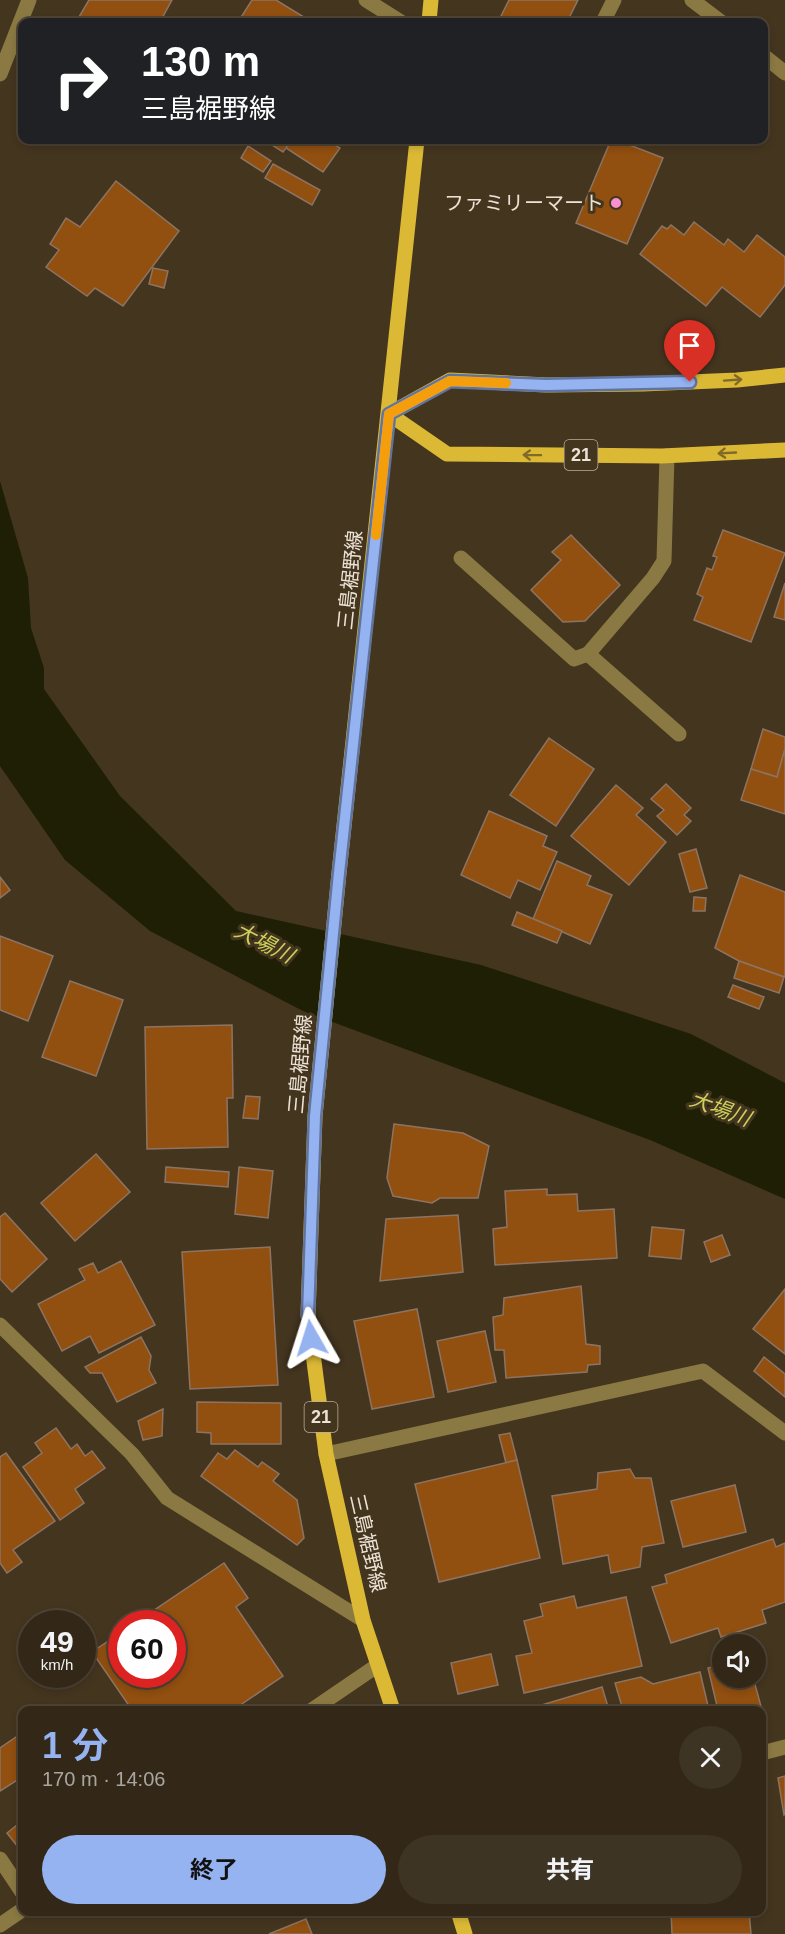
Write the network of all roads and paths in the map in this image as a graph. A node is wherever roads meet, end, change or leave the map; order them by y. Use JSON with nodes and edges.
{"nodes":[{"id":1,"x":29,"y":0,"type":"edge"},
{"id":2,"x":366,"y":0,"type":"edge"},
{"id":3,"x":431,"y":0,"type":"edge"},
{"id":4,"x":614,"y":0,"type":"edge"},
{"id":5,"x":692,"y":0,"type":"edge"},
{"id":6,"x":22,"y":18,"type":"edge"},
{"id":7,"x":395,"y":18,"type":"edge"},
{"id":8,"x":429,"y":18,"type":"edge"},
{"id":9,"x":605,"y":18,"type":"edge"},
{"id":10,"x":716,"y":18,"type":"edge"},
{"id":11,"x":18,"y":28,"type":"edge"},
{"id":12,"x":768,"y":59,"type":"edge"},
{"id":13,"x":785,"y":73,"type":"edge"},
{"id":14,"x":0,"y":74,"type":"edge"},
{"id":15,"x":417,"y":144,"type":"edge"},
{"id":16,"x":785,"y":375,"type":"edge"},
{"id":17,"x":389,"y":414,"type":"junction"},
{"id":18,"x":785,"y":450,"type":"edge"},
{"id":19,"x":667,"y":456,"type":"junction"},
{"id":20,"x":462,"y":558,"type":"dead end"},
{"id":21,"x":588,"y":654,"type":"junction"},
{"id":22,"x":678,"y":734,"type":"dead end"},
{"id":23,"x":2,"y":1331,"type":"edge"},
{"id":24,"x":785,"y":1433,"type":"edge"},
{"id":25,"x":326,"y":1454,"type":"junction"},
{"id":26,"x":363,"y":1620,"type":"junction"},
{"id":27,"x":378,"y":1665,"type":"junction"},
{"id":28,"x":318,"y":1706,"type":"edge"},
{"id":29,"x":392,"y":1706,"type":"edge"},
{"id":30,"x":785,"y":1747,"type":"edge"},
{"id":31,"x":766,"y":1752,"type":"edge"},
{"id":32,"x":0,"y":1859,"type":"edge"},
{"id":33,"x":18,"y":1886,"type":"edge"},
{"id":34,"x":18,"y":1913,"type":"edge"},
{"id":35,"x":460,"y":1916,"type":"edge"},
{"id":36,"x":0,"y":1925,"type":"edge"},
{"id":37,"x":465,"y":1934,"type":"edge"}],
"edges":[{"from":1,"to":6,"type":"street"},
{"from":2,"to":7,"type":"street"},
{"from":3,"to":8,"type":"main road"},
{"from":4,"to":9,"type":"street"},
{"from":5,"to":10,"type":"street"},
{"from":11,"to":14,"type":"street"},
{"from":12,"to":13,"type":"street"},
{"from":15,"to":17,"type":"main road","name":"三島裾野線","number":"21"},
{"from":17,"to":16,"type":"main road","one_way":true},
{"from":19,"to":17,"type":"main road","number":"21","one_way":true},
{"from":17,"to":25,"type":"main road","name":"三島裾野線","number":"21"},
{"from":18,"to":19,"type":"main road","number":"21","one_way":true},
{"from":19,"to":21,"type":"street"},
{"from":20,"to":21,"type":"street"},
{"from":21,"to":22,"type":"street"},
{"from":23,"to":26,"type":"street"},
{"from":24,"to":25,"type":"street"},
{"from":25,"to":26,"type":"main road","name":"三島裾野線","number":"21"},
{"from":26,"to":27,"type":"main road","name":"三島裾野線","number":"21"},
{"from":27,"to":28,"type":"street"},
{"from":27,"to":29,"type":"main road","name":"三島裾野線","number":"21"},
{"from":30,"to":31,"type":"street"},
{"from":32,"to":33,"type":"street"},
{"from":34,"to":36,"type":"street"},
{"from":35,"to":37,"type":"main road"}]}
